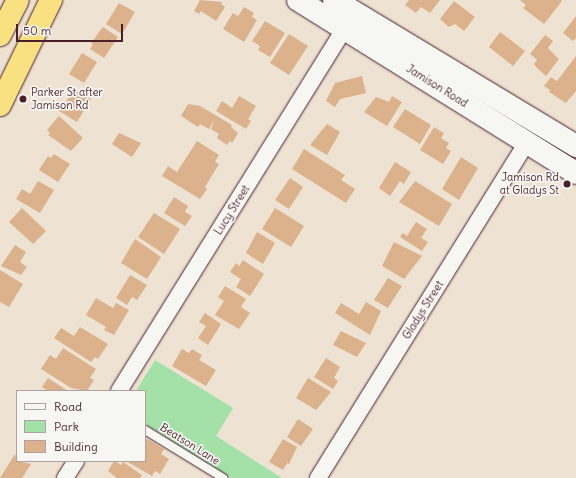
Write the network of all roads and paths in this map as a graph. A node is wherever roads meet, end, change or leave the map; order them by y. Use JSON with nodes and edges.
{"nodes":[{"id":1,"x":18,"y":0,"type":"edge"},
{"id":2,"x":51,"y":0,"type":"edge"},
{"id":3,"x":298,"y":0,"type":"edge"},
{"id":4,"x":334,"y":0,"type":"edge"},
{"id":5,"x":345,"y":28,"type":"junction"},
{"id":6,"x":0,"y":35,"type":"edge"},
{"id":7,"x":0,"y":105,"type":"edge"},
{"id":8,"x":527,"y":142,"type":"junction"},
{"id":9,"x":576,"y":146,"type":"edge"},
{"id":10,"x":576,"y":173,"type":"edge"},
{"id":11,"x":120,"y":390,"type":"edge"},
{"id":12,"x":146,"y":431,"type":"edge"},
{"id":13,"x":75,"y":462,"type":"edge"},
{"id":14,"x":65,"y":478,"type":"edge"},
{"id":15,"x":223,"y":478,"type":"edge"},
{"id":16,"x":318,"y":478,"type":"edge"}],
"edges":[{"from":1,"to":6,"type":"highway"},
{"from":2,"to":7,"type":"highway"},
{"from":3,"to":5,"type":"main road","name":"Jamison Road"},
{"from":4,"to":9,"type":"main road","name":"Jamison Road"},
{"from":5,"to":8,"type":"main road","name":"Jamison Road"},
{"from":5,"to":11,"type":"street","name":"Lucy Street"},
{"from":8,"to":10,"type":"main road","name":"Jamison Road"},
{"from":8,"to":16,"type":"street","name":"Gladys Street"},
{"from":12,"to":15,"type":"lane","name":"Beatson Lane"},
{"from":13,"to":14,"type":"street"}]}
